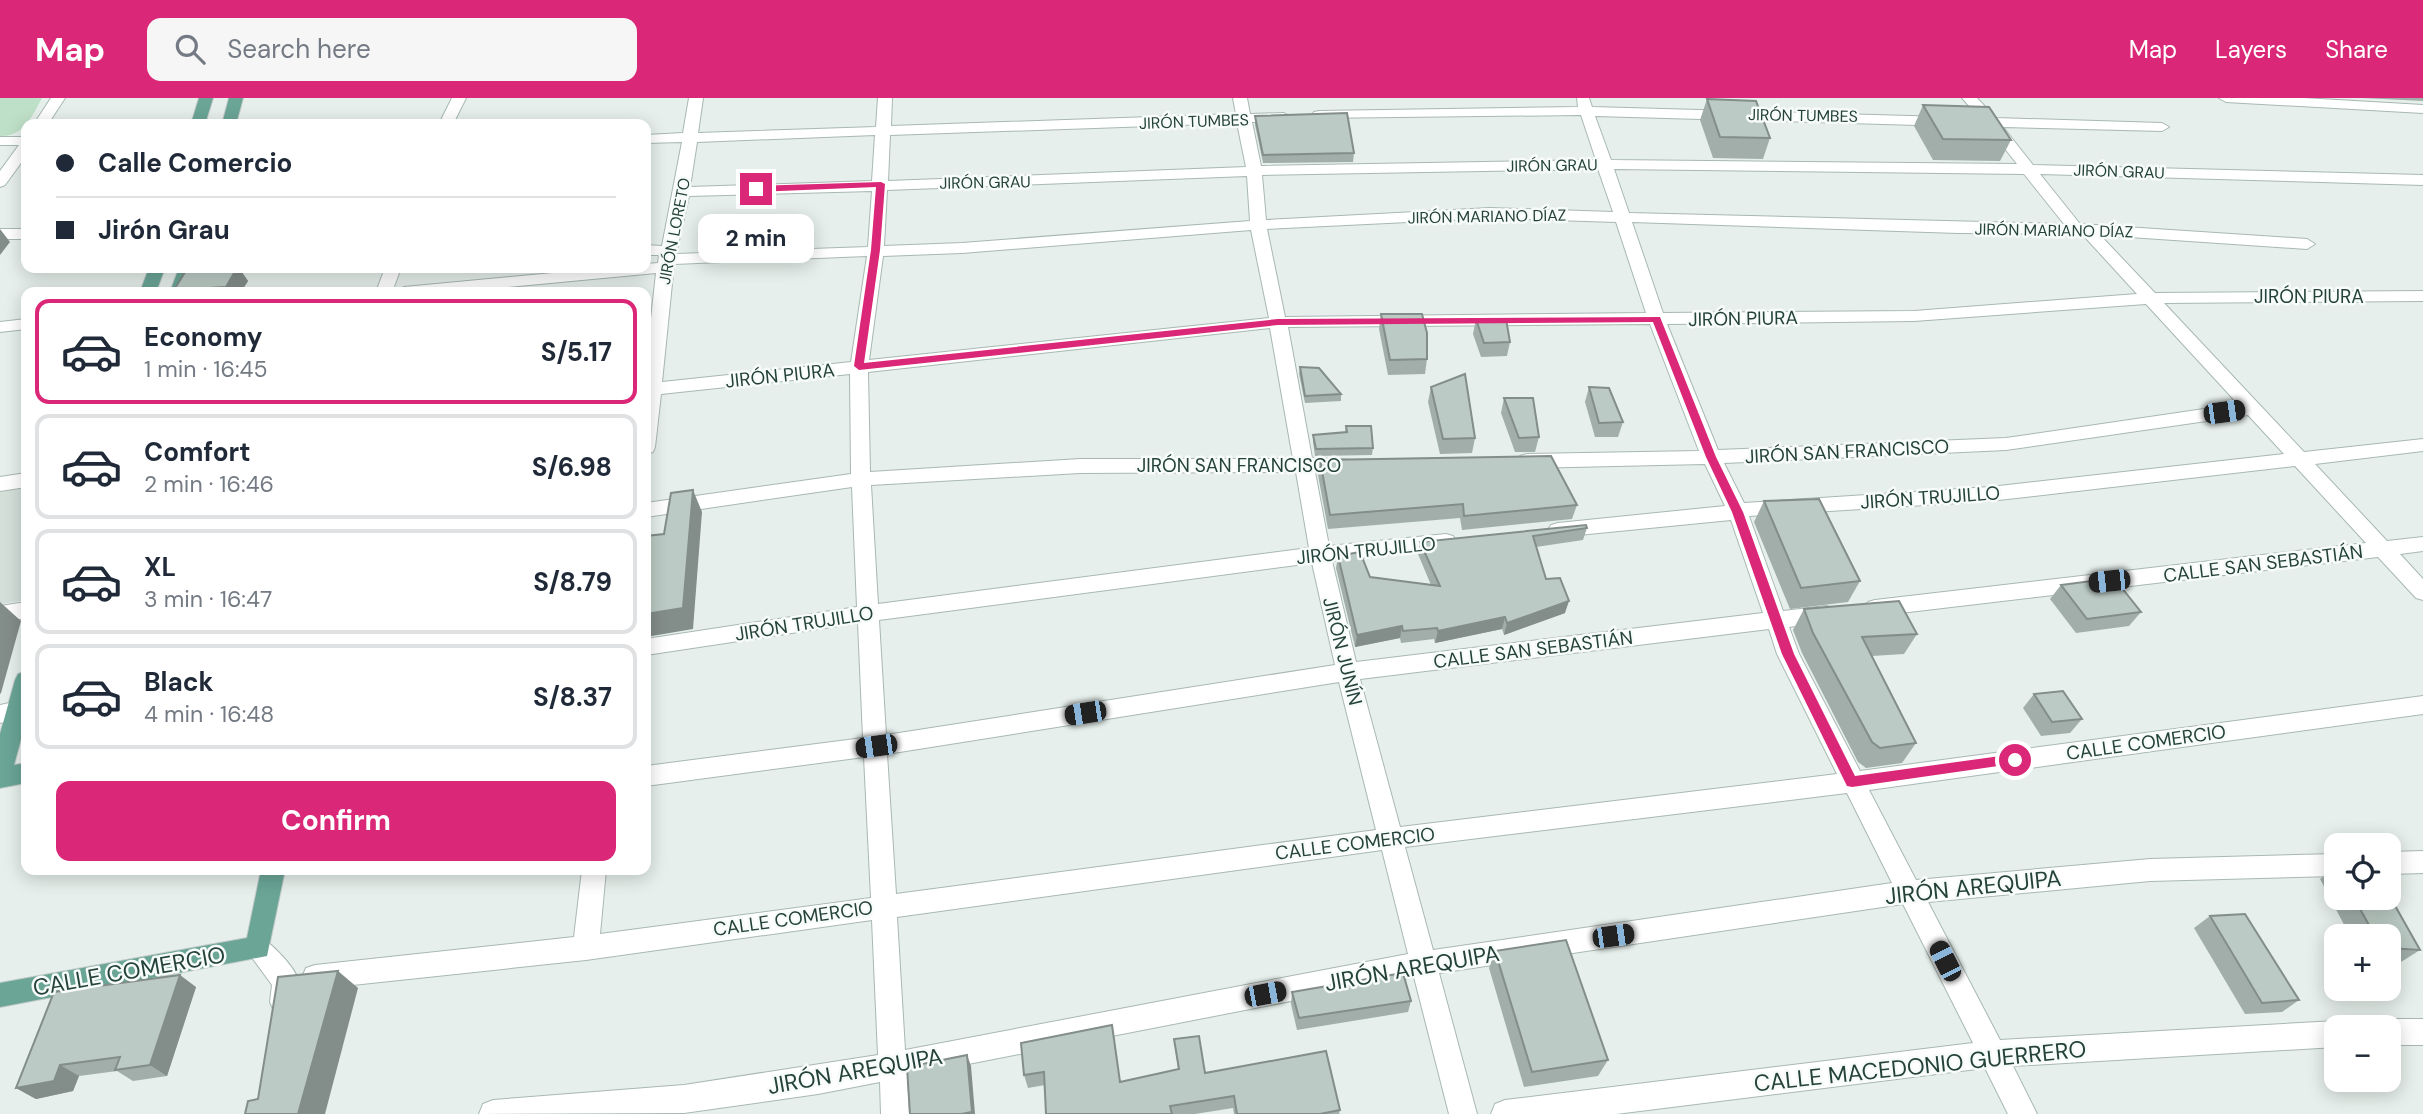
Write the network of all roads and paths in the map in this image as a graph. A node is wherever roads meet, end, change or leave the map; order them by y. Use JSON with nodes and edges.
{"nodes":[{"id":1,"x":58,"y":98,"type":"edge"},
{"id":2,"x":206,"y":98,"type":"edge"},
{"id":3,"x":236,"y":98,"type":"edge"},
{"id":4,"x":459,"y":98,"type":"edge"},
{"id":5,"x":696,"y":98,"type":"edge"},
{"id":6,"x":885,"y":98,"type":"edge"},
{"id":7,"x":1240,"y":98,"type":"edge"},
{"id":8,"x":1969,"y":98,"type":"edge"},
{"id":9,"x":2226,"y":98,"type":"edge"},
{"id":10,"x":2419,"y":98,"type":"edge"},
{"id":11,"x":2423,"y":102,"type":"edge"},
{"id":12,"x":1584,"y":105,"type":"edge"},
{"id":13,"x":2423,"y":109,"type":"edge"},
{"id":14,"x":44,"y":119,"type":"edge"},
{"id":15,"x":200,"y":119,"type":"edge"},
{"id":16,"x":230,"y":119,"type":"edge"},
{"id":17,"x":448,"y":119,"type":"edge"},
{"id":18,"x":1243,"y":119,"type":"junction"},
{"id":19,"x":1991,"y":121,"type":"junction"},
{"id":20,"x":2162,"y":127,"type":"dead end"},
{"id":21,"x":883,"y":132,"type":"junction"},
{"id":22,"x":651,"y":139,"type":"edge"},
{"id":23,"x":690,"y":139,"type":"junction"},
{"id":24,"x":0,"y":141,"type":"edge"},
{"id":25,"x":21,"y":141,"type":"edge"},
{"id":26,"x":21,"y":153,"type":"edge"},
{"id":27,"x":1604,"y":164,"type":"junction"},
{"id":28,"x":2029,"y":169,"type":"junction"},
{"id":29,"x":1254,"y":171,"type":"junction"},
{"id":30,"x":2423,"y":180,"type":"edge"},
{"id":31,"x":0,"y":182,"type":"edge"},
{"id":32,"x":881,"y":184,"type":"junction"},
{"id":33,"x":682,"y":192,"type":"junction"},
{"id":34,"x":1622,"y":215,"type":"junction"},
{"id":35,"x":1258,"y":225,"type":"junction"},
{"id":36,"x":2080,"y":228,"type":"junction"},
{"id":37,"x":0,"y":234,"type":"edge"},
{"id":38,"x":21,"y":234,"type":"edge"},
{"id":39,"x":2307,"y":244,"type":"dead end"},
{"id":40,"x":876,"y":250,"type":"junction"},
{"id":41,"x":651,"y":252,"type":"edge"},
{"id":42,"x":667,"y":259,"type":"junction"},
{"id":43,"x":651,"y":261,"type":"edge"},
{"id":44,"x":555,"y":273,"type":"edge"},
{"id":45,"x":444,"y":287,"type":"edge"},
{"id":46,"x":2423,"y":296,"type":"edge"},
{"id":47,"x":2151,"y":298,"type":"junction"},
{"id":48,"x":1657,"y":320,"type":"junction"},
{"id":49,"x":1278,"y":322,"type":"junction"},
{"id":50,"x":21,"y":325,"type":"edge"},
{"id":51,"x":0,"y":327,"type":"edge"},
{"id":52,"x":859,"y":366,"type":"junction"},
{"id":53,"x":651,"y":369,"type":"edge"},
{"id":54,"x":651,"y":390,"type":"edge"},
{"id":55,"x":2251,"y":408,"type":"junction"},
{"id":56,"x":2423,"y":445,"type":"edge"},
{"id":57,"x":1711,"y":457,"type":"junction"},
{"id":58,"x":2301,"y":459,"type":"junction"},
{"id":59,"x":1509,"y":461,"type":"edge"},
{"id":60,"x":1371,"y":464,"type":"edge"},
{"id":61,"x":1302,"y":466,"type":"junction"},
{"id":62,"x":861,"y":479,"type":"junction"},
{"id":63,"x":21,"y":481,"type":"edge"},
{"id":64,"x":0,"y":484,"type":"edge"},
{"id":65,"x":651,"y":509,"type":"edge"},
{"id":66,"x":1738,"y":512,"type":"junction"},
{"id":67,"x":1543,"y":532,"type":"edge"},
{"id":68,"x":1459,"y":540,"type":"edge"},
{"id":69,"x":2423,"y":544,"type":"edge"},
{"id":70,"x":2385,"y":549,"type":"junction"},
{"id":71,"x":1320,"y":554,"type":"junction"},
{"id":72,"x":2423,"y":592,"type":"edge"},
{"id":73,"x":21,"y":611,"type":"edge"},
{"id":74,"x":867,"y":613,"type":"junction"},
{"id":75,"x":0,"y":614,"type":"edge"},
{"id":76,"x":1777,"y":620,"type":"junction"},
{"id":77,"x":651,"y":646,"type":"edge"},
{"id":78,"x":1347,"y":672,"type":"junction"},
{"id":79,"x":21,"y":689,"type":"edge"},
{"id":80,"x":2423,"y":705,"type":"edge"},
{"id":81,"x":9,"y":712,"type":"edge"},
{"id":82,"x":876,"y":746,"type":"junction"},
{"id":83,"x":21,"y":774,"type":"edge"},
{"id":84,"x":651,"y":775,"type":"edge"},
{"id":85,"x":0,"y":777,"type":"edge"},
{"id":86,"x":1852,"y":782,"type":"junction"},
{"id":87,"x":1392,"y":838,"type":"junction"},
{"id":88,"x":2423,"y":862,"type":"edge"},
{"id":89,"x":2401,"y":863,"type":"edge"},
{"id":90,"x":2324,"y":864,"type":"edge"},
{"id":91,"x":272,"y":875,"type":"edge"},
{"id":92,"x":593,"y":875,"type":"edge"},
{"id":93,"x":1910,"y":892,"type":"junction"},
{"id":94,"x":884,"y":905,"type":"junction"},
{"id":95,"x":258,"y":948,"type":"junction"},
{"id":96,"x":586,"y":948,"type":"junction"},
{"id":97,"x":1424,"y":963,"type":"junction"},
{"id":98,"x":286,"y":981,"type":"junction"},
{"id":99,"x":0,"y":995,"type":"edge"},
{"id":100,"x":280,"y":1021,"type":"edge"},
{"id":101,"x":2401,"y":1032,"type":"edge"},
{"id":102,"x":2423,"y":1032,"type":"edge"},
{"id":103,"x":2324,"y":1035,"type":"edge"},
{"id":104,"x":1991,"y":1054,"type":"junction"},
{"id":105,"x":893,"y":1065,"type":"junction"},
{"id":106,"x":493,"y":1114,"type":"edge"},
{"id":107,"x":895,"y":1114,"type":"edge"},
{"id":108,"x":1463,"y":1114,"type":"edge"},
{"id":109,"x":1505,"y":1114,"type":"edge"},
{"id":110,"x":2023,"y":1114,"type":"edge"}],
"edges":[{"from":1,"to":14,"type":"street"},
{"from":2,"to":15,"type":"main road"},
{"from":3,"to":16,"type":"main road"},
{"from":4,"to":17,"type":"street"},
{"from":5,"to":23,"type":"street","name":"JIRÓN LORETO"},
{"from":6,"to":21,"type":"street"},
{"from":7,"to":18,"type":"street","name":"JIRÓN JUNÍN"},
{"from":8,"to":19,"type":"street"},
{"from":9,"to":13,"type":"street"},
{"from":10,"to":11,"type":"street"},
{"from":12,"to":18,"type":"street","name":"JIRÓN TUMBES"},
{"from":12,"to":19,"type":"street","name":"JIRÓN TUMBES"},
{"from":12,"to":27,"type":"street"},
{"from":18,"to":21,"type":"street","name":"JIRÓN TUMBES"},
{"from":18,"to":29,"type":"street","name":"JIRÓN JUNÍN"},
{"from":19,"to":20,"type":"street","name":"JIRÓN TUMBES"},
{"from":19,"to":28,"type":"street"},
{"from":21,"to":23,"type":"street","name":"JIRÓN TUMBES"},
{"from":21,"to":32,"type":"street"},
{"from":22,"to":23,"type":"street","name":"JIRÓN TUMBES"},
{"from":23,"to":33,"type":"street","name":"JIRÓN LORETO"},
{"from":24,"to":25,"type":"street"},
{"from":26,"to":31,"type":"street"},
{"from":27,"to":28,"type":"street","name":"JIRÓN GRAU"},
{"from":27,"to":29,"type":"street","name":"JIRÓN GRAU"},
{"from":27,"to":34,"type":"street"},
{"from":28,"to":30,"type":"street","name":"JIRÓN GRAU"},
{"from":28,"to":36,"type":"street"},
{"from":29,"to":32,"type":"street","name":"JIRÓN GRAU"},
{"from":29,"to":35,"type":"street","name":"JIRÓN JUNÍN"},
{"from":32,"to":33,"type":"street","name":"JIRÓN GRAU"},
{"from":32,"to":40,"type":"street"},
{"from":33,"to":42,"type":"street","name":"JIRÓN LORETO"},
{"from":34,"to":35,"type":"street","name":"JIRÓN MARIANO DÍAZ"},
{"from":34,"to":36,"type":"street","name":"JIRÓN MARIANO DÍAZ"},
{"from":34,"to":48,"type":"street"},
{"from":35,"to":40,"type":"street","name":"JIRÓN MARIANO DÍAZ"},
{"from":35,"to":49,"type":"street","name":"JIRÓN JUNÍN"},
{"from":36,"to":39,"type":"street","name":"JIRÓN MARIANO DÍAZ"},
{"from":36,"to":47,"type":"street"},
{"from":37,"to":38,"type":"street"},
{"from":40,"to":42,"type":"street","name":"JIRÓN MARIANO DÍAZ"},
{"from":40,"to":52,"type":"street"},
{"from":41,"to":42,"type":"street"},
{"from":42,"to":43,"type":"street","name":"JIRÓN MARIANO DÍAZ"},
{"from":42,"to":53,"type":"street","name":"JIRÓN LORETO"},
{"from":44,"to":45,"type":"street","name":"JIRÓN MARIANO DÍAZ"},
{"from":46,"to":47,"type":"street","name":"JIRÓN PIURA"},
{"from":47,"to":48,"type":"street","name":"JIRÓN PIURA"},
{"from":47,"to":55,"type":"street"},
{"from":48,"to":49,"type":"street","name":"JIRÓN PIURA"},
{"from":48,"to":57,"type":"street"},
{"from":49,"to":52,"type":"street","name":"JIRÓN PIURA"},
{"from":49,"to":61,"type":"street","name":"JIRÓN JUNÍN"},
{"from":50,"to":51,"type":"street"},
{"from":52,"to":54,"type":"street","name":"JIRÓN PIURA"},
{"from":52,"to":62,"type":"street"},
{"from":55,"to":57,"type":"street","name":"JIRÓN SAN FRANCISCO"},
{"from":55,"to":58,"type":"street"},
{"from":56,"to":58,"type":"street","name":"JIRÓN TRUJILLO"},
{"from":57,"to":59,"type":"street","name":"JIRÓN SAN FRANCISCO"},
{"from":57,"to":66,"type":"street"},
{"from":58,"to":66,"type":"street","name":"JIRÓN TRUJILLO"},
{"from":58,"to":70,"type":"street"},
{"from":60,"to":61,"type":"street","name":"JIRÓN SAN FRANCISCO"},
{"from":61,"to":62,"type":"street","name":"JIRÓN SAN FRANCISCO"},
{"from":61,"to":71,"type":"street","name":"JIRÓN JUNÍN"},
{"from":62,"to":65,"type":"street","name":"JIRÓN SAN FRANCISCO"},
{"from":62,"to":74,"type":"street"},
{"from":63,"to":64,"type":"street"},
{"from":66,"to":67,"type":"street","name":"JIRÓN TRUJILLO"},
{"from":66,"to":76,"type":"street"},
{"from":68,"to":71,"type":"street","name":"JIRÓN TRUJILLO"},
{"from":69,"to":70,"type":"street","name":"CALLE SAN SEBASTIÁN"},
{"from":70,"to":72,"type":"street"},
{"from":70,"to":76,"type":"street","name":"CALLE SAN SEBASTIÁN"},
{"from":71,"to":74,"type":"street","name":"JIRÓN TRUJILLO"},
{"from":71,"to":78,"type":"street","name":"JIRÓN JUNÍN"},
{"from":73,"to":75,"type":"street"},
{"from":74,"to":77,"type":"street","name":"JIRÓN TRUJILLO"},
{"from":74,"to":82,"type":"street"},
{"from":76,"to":78,"type":"street","name":"CALLE SAN SEBASTIÁN"},
{"from":76,"to":86,"type":"street"},
{"from":78,"to":82,"type":"street","name":"CALLE SAN SEBASTIÁN"},
{"from":78,"to":87,"type":"street","name":"JIRÓN JUNÍN"},
{"from":79,"to":81,"type":"main road"},
{"from":80,"to":86,"type":"street","name":"CALLE COMERCIO"},
{"from":81,"to":85,"type":"main road"},
{"from":82,"to":84,"type":"street","name":"CALLE SAN SEBASTIÁN"},
{"from":82,"to":94,"type":"street"},
{"from":83,"to":85,"type":"main road"},
{"from":86,"to":87,"type":"street","name":"CALLE COMERCIO"},
{"from":86,"to":93,"type":"street"},
{"from":87,"to":94,"type":"street","name":"CALLE COMERCIO"},
{"from":87,"to":97,"type":"street","name":"JIRÓN JUNÍN"},
{"from":88,"to":89,"type":"street"},
{"from":90,"to":93,"type":"street","name":"JIRÓN AREQUIPA"},
{"from":91,"to":95,"type":"main road"},
{"from":92,"to":96,"type":"street"},
{"from":93,"to":97,"type":"street","name":"JIRÓN AREQUIPA"},
{"from":93,"to":104,"type":"street"},
{"from":94,"to":96,"type":"street","name":"CALLE COMERCIO"},
{"from":94,"to":105,"type":"street"},
{"from":95,"to":98,"type":"street"},
{"from":95,"to":99,"type":"main road","name":"CALLE COMERCIO"},
{"from":96,"to":98,"type":"street","name":"CALLE COMERCIO"},
{"from":97,"to":105,"type":"street","name":"JIRÓN AREQUIPA"},
{"from":97,"to":108,"type":"street","name":"JIRÓN JUNÍN"},
{"from":98,"to":100,"type":"street"},
{"from":101,"to":102,"type":"street"},
{"from":103,"to":104,"type":"street","name":"CALLE MACEDONIO GUERRERO"},
{"from":104,"to":109,"type":"street","name":"CALLE MACEDONIO GUERRERO"},
{"from":104,"to":110,"type":"street"},
{"from":105,"to":106,"type":"street","name":"JIRÓN AREQUIPA"},
{"from":105,"to":107,"type":"street"}]}
